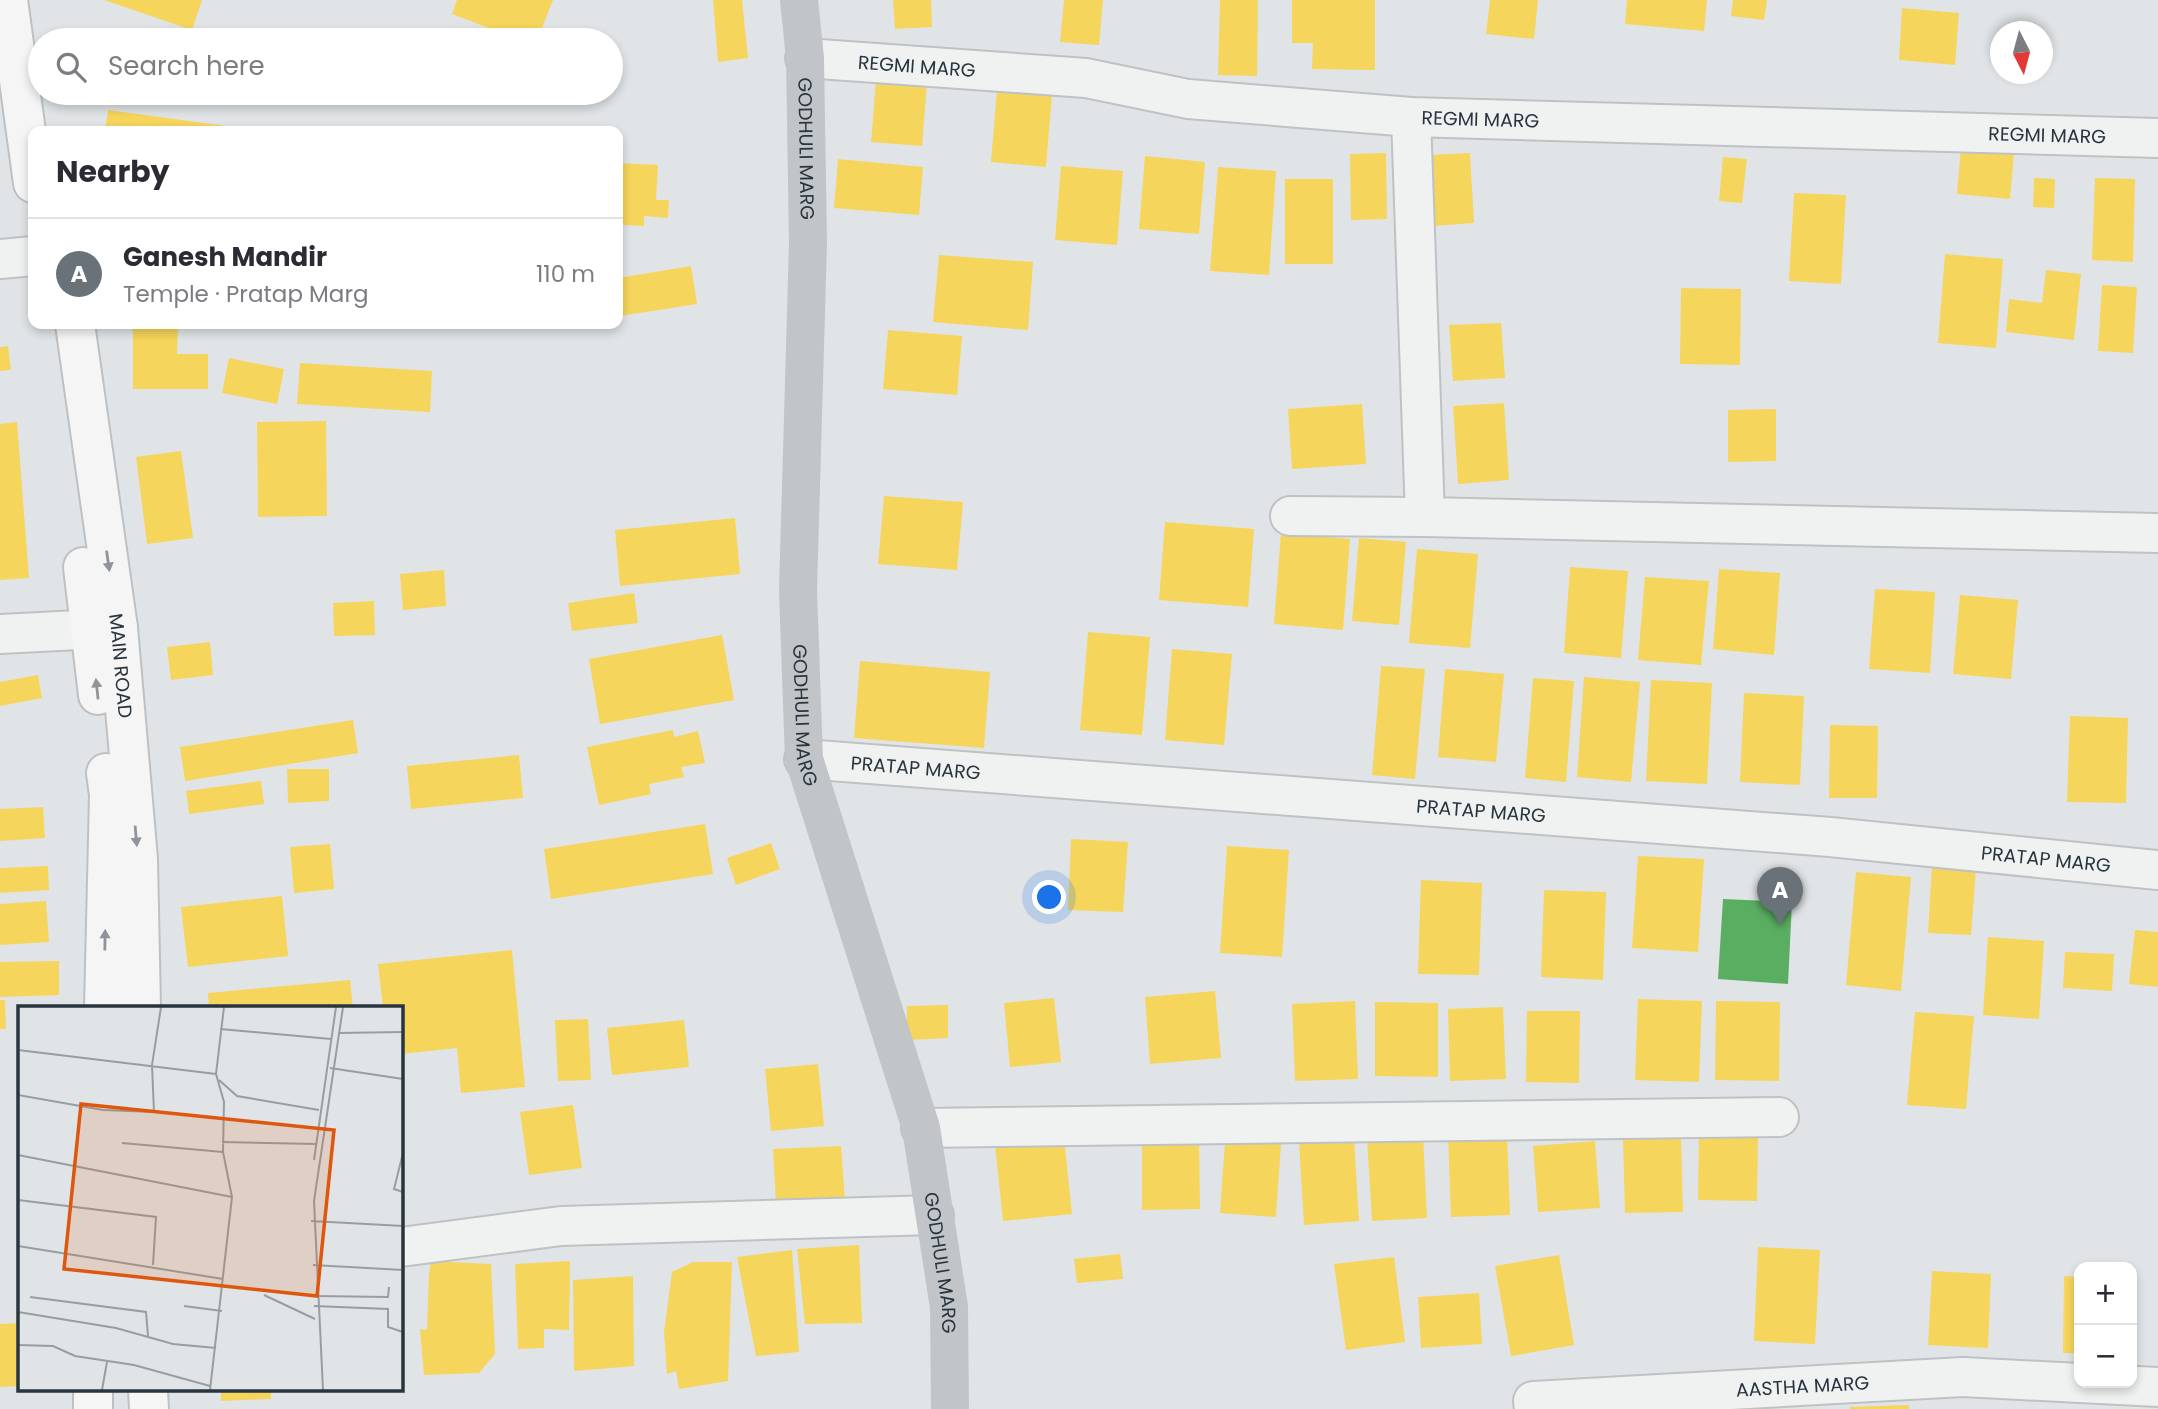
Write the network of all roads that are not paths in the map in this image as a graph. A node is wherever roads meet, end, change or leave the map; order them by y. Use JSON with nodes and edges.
{"nodes":[{"id":1,"x":8,"y":0,"type":"edge"},
{"id":2,"x":29,"y":0,"type":"edge"},
{"id":3,"x":799,"y":0,"type":"edge"},
{"id":4,"x":33,"y":28,"type":"edge"},
{"id":5,"x":805,"y":58,"type":"junction"},
{"id":6,"x":44,"y":105,"type":"edge"},
{"id":7,"x":1411,"y":117,"type":"junction"},
{"id":8,"x":46,"y":126,"type":"edge"},
{"id":9,"x":2158,"y":138,"type":"edge"},
{"id":10,"x":28,"y":147,"type":"edge"},
{"id":11,"x":28,"y":256,"type":"edge"},
{"id":12,"x":0,"y":259,"type":"edge"},
{"id":13,"x":54,"y":329,"type":"edge"},
{"id":14,"x":75,"y":329,"type":"edge"},
{"id":15,"x":1290,"y":516,"type":"dead end"},
{"id":16,"x":1425,"y":517,"type":"junction"},
{"id":17,"x":2158,"y":533,"type":"edge"},
{"id":18,"x":104,"y":629,"type":"junction"},
{"id":19,"x":0,"y":634,"type":"edge"},
{"id":20,"x":804,"y":759,"type":"junction"},
{"id":21,"x":2158,"y":870,"type":"edge"},
{"id":22,"x":104,"y":1006,"type":"edge"},
{"id":23,"x":141,"y":1006,"type":"edge"},
{"id":24,"x":1779,"y":1117,"type":"dead end"},
{"id":25,"x":920,"y":1128,"type":"junction"},
{"id":26,"x":934,"y":1215,"type":"junction"},
{"id":27,"x":402,"y":1247,"type":"edge"},
{"id":28,"x":2074,"y":1383,"type":"edge"},
{"id":29,"x":2137,"y":1386,"type":"edge"},
{"id":30,"x":2158,"y":1387,"type":"edge"},
{"id":31,"x":950,"y":1409,"type":"edge"},
{"id":32,"x":1534,"y":1409,"type":"edge"}],
"edges":[{"from":1,"to":10,"type":"main road"},
{"from":2,"to":4,"type":"main road"},
{"from":3,"to":5,"type":"main road","name":"GODHULI MARG"},
{"from":5,"to":7,"type":"street","name":"REGMI MARG"},
{"from":5,"to":20,"type":"main road","name":"GODHULI MARG"},
{"from":6,"to":8,"type":"main road"},
{"from":7,"to":9,"type":"street","name":"REGMI MARG"},
{"from":7,"to":16,"type":"street"},
{"from":11,"to":12,"type":"street"},
{"from":13,"to":18,"type":"main road","name":"MAIN ROAD"},
{"from":14,"to":18,"type":"main road","name":"MAIN ROAD","one_way":true},
{"from":15,"to":16,"type":"street"},
{"from":16,"to":17,"type":"street"},
{"from":18,"to":19,"type":"street"},
{"from":22,"to":18,"type":"main road","name":"MAIN ROAD","one_way":true},
{"from":18,"to":23,"type":"main road","name":"MAIN ROAD","one_way":true},
{"from":20,"to":21,"type":"street","name":"PRATAP MARG"},
{"from":20,"to":25,"type":"main road","name":"GODHULI MARG"},
{"from":24,"to":25,"type":"street"},
{"from":25,"to":26,"type":"main road","name":"GODHULI MARG"},
{"from":26,"to":27,"type":"street"},
{"from":26,"to":31,"type":"main road","name":"GODHULI MARG"},
{"from":28,"to":32,"type":"street","name":"AASTHA MARG"},
{"from":29,"to":30,"type":"street","name":"AASTHA MARG"}]}
